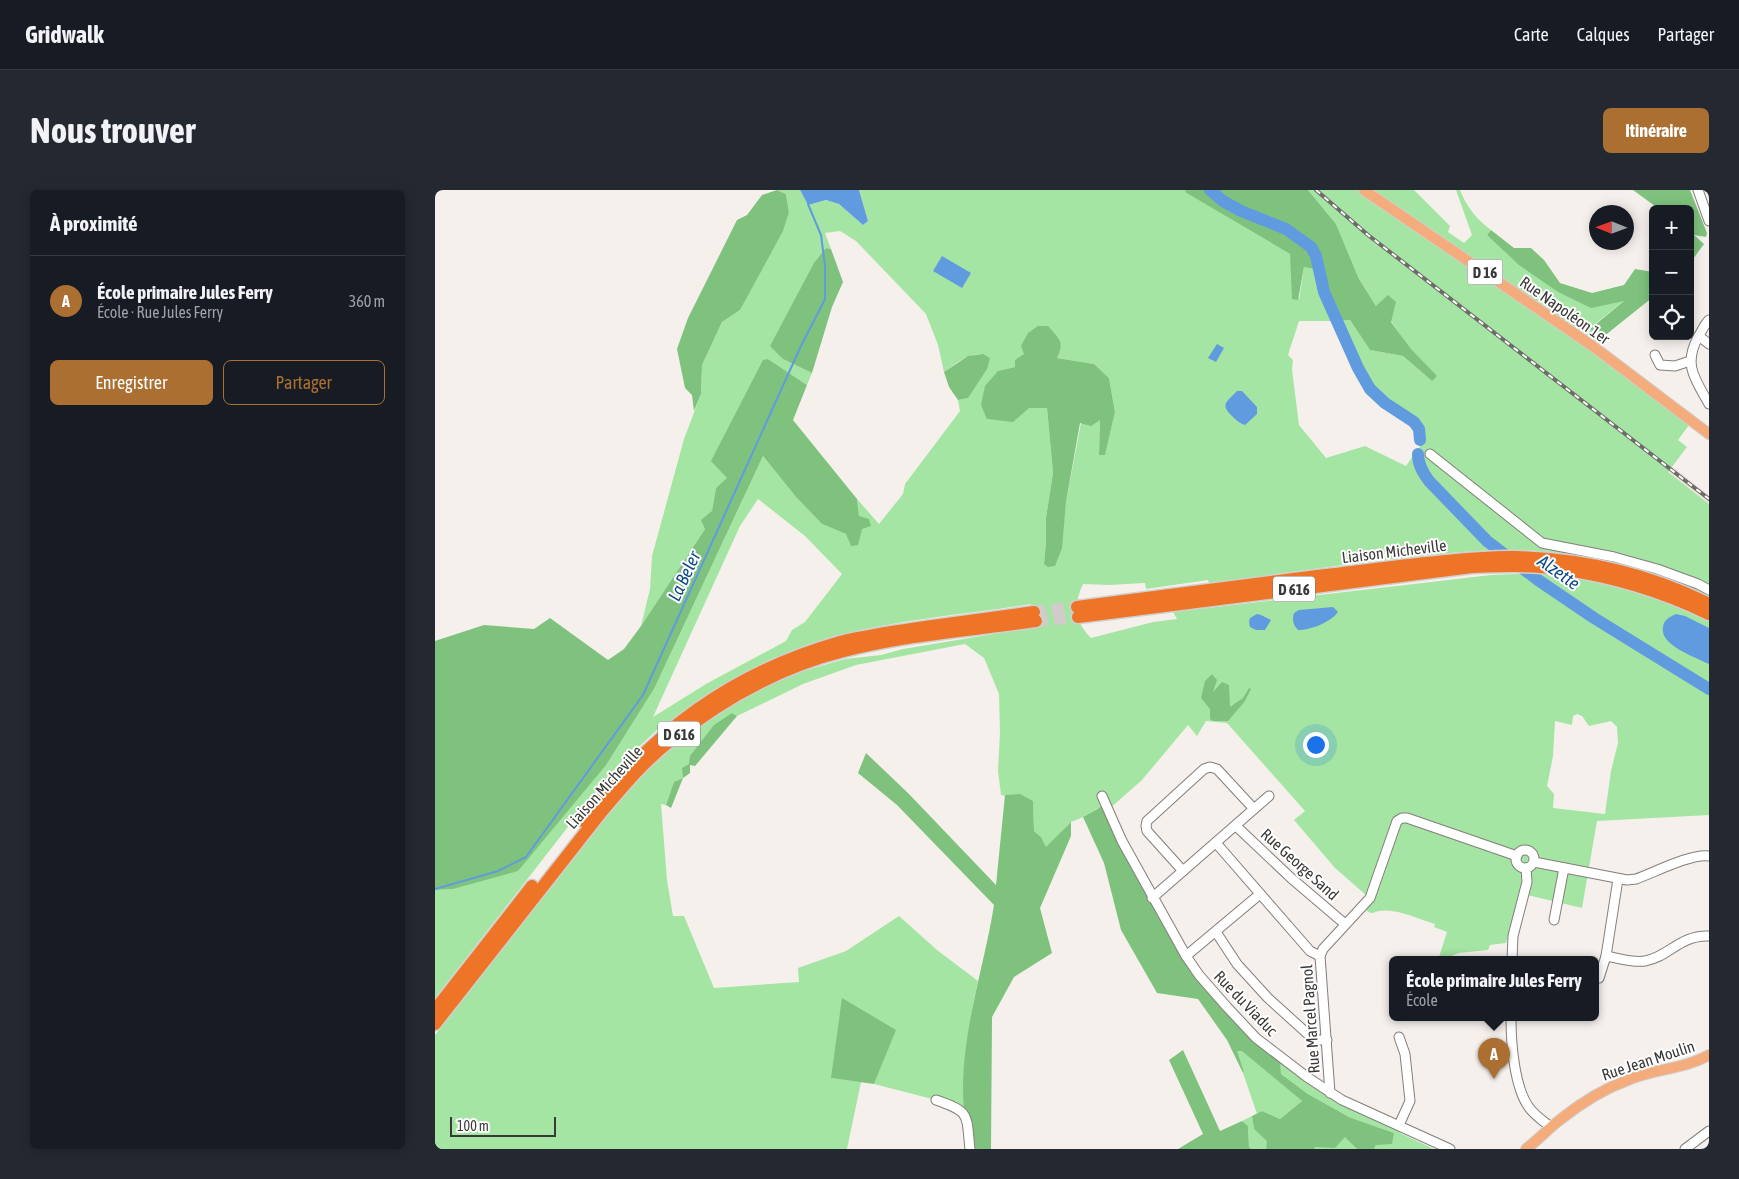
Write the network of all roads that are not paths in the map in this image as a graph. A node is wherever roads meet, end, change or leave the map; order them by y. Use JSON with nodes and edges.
{"nodes":[{"id":1,"x":1364,"y":190,"type":"edge"},
{"id":2,"x":1698,"y":190,"type":"edge"},
{"id":3,"x":1709,"y":192,"type":"edge"},
{"id":4,"x":1373,"y":194,"type":"edge"},
{"id":5,"x":1703,"y":202,"type":"junction"},
{"id":6,"x":1709,"y":221,"type":"edge"},
{"id":7,"x":1709,"y":320,"type":"edge"},
{"id":8,"x":1699,"y":336,"type":"junction"},
{"id":9,"x":1709,"y":344,"type":"edge"},
{"id":10,"x":1655,"y":355,"type":"dead end"},
{"id":11,"x":1690,"y":361,"type":"junction"},
{"id":12,"x":1709,"y":404,"type":"edge"},
{"id":13,"x":1709,"y":434,"type":"edge"},
{"id":14,"x":1430,"y":454,"type":"dead end"},
{"id":15,"x":1513,"y":562,"type":"junction"},
{"id":16,"x":1709,"y":590,"type":"edge"},
{"id":17,"x":1709,"y":604,"type":"edge"},
{"id":18,"x":1709,"y":614,"type":"edge"},
{"id":19,"x":1103,"y":796,"type":"dead end"},
{"id":20,"x":1269,"y":796,"type":"dead end"},
{"id":21,"x":1254,"y":809,"type":"junction"},
{"id":22,"x":1236,"y":826,"type":"junction"},
{"id":23,"x":1216,"y":843,"type":"junction"},
{"id":24,"x":1517,"y":856,"type":"junction"},
{"id":25,"x":1709,"y":856,"type":"edge"},
{"id":26,"x":1530,"y":865,"type":"junction"},
{"id":27,"x":1564,"y":868,"type":"junction"},
{"id":28,"x":1183,"y":871,"type":"junction"},
{"id":29,"x":1618,"y":879,"type":"junction"},
{"id":30,"x":1260,"y":894,"type":"junction"},
{"id":31,"x":1152,"y":898,"type":"junction"},
{"id":32,"x":1554,"y":920,"type":"dead end"},
{"id":33,"x":1345,"y":924,"type":"junction"},
{"id":34,"x":1215,"y":932,"type":"junction"},
{"id":35,"x":1709,"y":936,"type":"edge"},
{"id":36,"x":1186,"y":956,"type":"junction"},
{"id":37,"x":1320,"y":956,"type":"junction"},
{"id":38,"x":1512,"y":956,"type":"edge"},
{"id":39,"x":1606,"y":956,"type":"junction"},
{"id":40,"x":1599,"y":978,"type":"dead end"},
{"id":41,"x":435,"y":1010,"type":"edge"},
{"id":42,"x":1511,"y":1021,"type":"edge"},
{"id":43,"x":435,"y":1024,"type":"edge"},
{"id":44,"x":1399,"y":1037,"type":"dead end"},
{"id":45,"x":1327,"y":1040,"type":"junction"},
{"id":46,"x":1709,"y":1055,"type":"edge"},
{"id":47,"x":1330,"y":1093,"type":"junction"},
{"id":48,"x":936,"y":1100,"type":"dead end"},
{"id":49,"x":1399,"y":1125,"type":"junction"},
{"id":50,"x":1551,"y":1127,"type":"junction"},
{"id":51,"x":1709,"y":1131,"type":"edge"},
{"id":52,"x":971,"y":1149,"type":"edge"},
{"id":53,"x":1449,"y":1149,"type":"edge"},
{"id":54,"x":1526,"y":1149,"type":"edge"},
{"id":55,"x":1685,"y":1149,"type":"edge"}],
"edges":[{"from":1,"to":4,"type":"main road","number":"D 16"},
{"from":2,"to":5,"type":"street"},
{"from":3,"to":5,"type":"street"},
{"from":4,"to":13,"type":"main road","name":"Rue Napoléon 1er","number":"D 16"},
{"from":5,"to":6,"type":"street"},
{"from":7,"to":8,"type":"street"},
{"from":8,"to":9,"type":"street"},
{"from":8,"to":11,"type":"street"},
{"from":10,"to":11,"type":"street"},
{"from":11,"to":12,"type":"street"},
{"from":14,"to":16,"type":"street"},
{"from":15,"to":15,"type":"highway","name":"Liaison Micheville","number":"D 616"},
{"from":15,"to":17,"type":"highway","name":"Liaison Micheville","number":"D 616"},
{"from":15,"to":18,"type":"highway","name":"Liaison Micheville","number":"D 616"},
{"from":19,"to":31,"type":"street","name":"Rue du Viaduc"},
{"from":20,"to":21,"type":"street","name":"Rue George Sand"},
{"from":21,"to":22,"type":"street","name":"Rue George Sand"},
{"from":21,"to":28,"type":"street","name":"Rue George Sand"},
{"from":22,"to":23,"type":"street","name":"Rue George Sand"},
{"from":22,"to":33,"type":"street","name":"Rue George Sand"},
{"from":23,"to":28,"type":"street","name":"Rue George Sand"},
{"from":23,"to":30,"type":"street"},
{"from":24,"to":26,"type":"street"},
{"from":24,"to":26,"type":"street"},
{"from":24,"to":33,"type":"street","name":"Rue Marcel Pagnol"},
{"from":25,"to":29,"type":"street"},
{"from":26,"to":27,"type":"street"},
{"from":26,"to":38,"type":"street"},
{"from":27,"to":29,"type":"street"},
{"from":27,"to":32,"type":"street"},
{"from":28,"to":31,"type":"street","name":"Rue George Sand"},
{"from":29,"to":39,"type":"street"},
{"from":30,"to":34,"type":"street"},
{"from":30,"to":37,"type":"street"},
{"from":31,"to":36,"type":"street","name":"Rue du Viaduc"},
{"from":33,"to":37,"type":"street","name":"Rue Marcel Pagnol"},
{"from":34,"to":36,"type":"street"},
{"from":34,"to":45,"type":"street"},
{"from":35,"to":39,"type":"street"},
{"from":36,"to":47,"type":"street","name":"Rue du Viaduc"},
{"from":37,"to":45,"type":"street","name":"Rue Marcel Pagnol"},
{"from":39,"to":40,"type":"street"},
{"from":41,"to":43,"type":"highway","name":"Liaison Micheville","number":"D 616"},
{"from":42,"to":50,"type":"street"},
{"from":44,"to":49,"type":"street"},
{"from":45,"to":47,"type":"street","name":"Rue Marcel Pagnol"},
{"from":46,"to":50,"type":"main road","name":"Rue Jean Moulin"},
{"from":47,"to":49,"type":"street","name":"Rue du Viaduc"},
{"from":48,"to":52,"type":"street"},
{"from":49,"to":53,"type":"street","name":"Rue du Viaduc"},
{"from":50,"to":54,"type":"main road","name":"Rue Jean Moulin"},
{"from":51,"to":55,"type":"street"}]}
